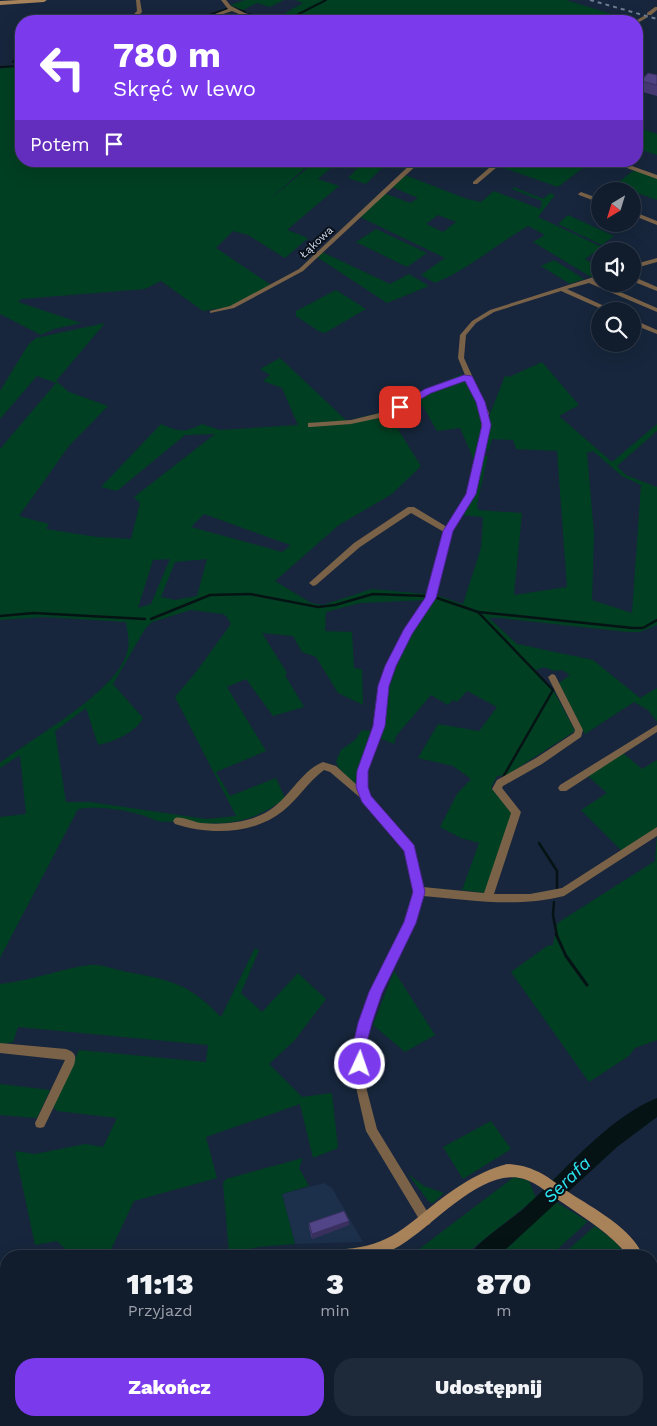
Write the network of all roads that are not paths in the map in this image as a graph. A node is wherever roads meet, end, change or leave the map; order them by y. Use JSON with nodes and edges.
{"nodes":[{"id":1,"x":44,"y":0,"type":"edge"},
{"id":2,"x":138,"y":0,"type":"edge"},
{"id":3,"x":223,"y":0,"type":"edge"},
{"id":4,"x":0,"y":3,"type":"edge"},
{"id":5,"x":657,"y":8,"type":"edge"},
{"id":6,"x":232,"y":9,"type":"junction"},
{"id":7,"x":136,"y":15,"type":"edge"},
{"id":8,"x":215,"y":15,"type":"edge"},
{"id":9,"x":245,"y":15,"type":"edge"},
{"id":10,"x":643,"y":19,"type":"edge"},
{"id":11,"x":412,"y":167,"type":"edge"},
{"id":12,"x":494,"y":167,"type":"edge"},
{"id":13,"x":629,"y":167,"type":"edge"},
{"id":14,"x":657,"y":177,"type":"edge"},
{"id":15,"x":475,"y":183,"type":"dead end"},
{"id":16,"x":581,"y":194,"type":"dead end"},
{"id":17,"x":591,"y":198,"type":"edge"},
{"id":18,"x":641,"y":217,"type":"edge"},
{"id":19,"x":657,"y":223,"type":"edge"},
{"id":20,"x":657,"y":260,"type":"edge"},
{"id":21,"x":641,"y":264,"type":"edge"},
{"id":22,"x":590,"y":281,"type":"joint"},
{"id":23,"x":641,"y":282,"type":"edge"},
{"id":24,"x":561,"y":289,"type":"junction"},
{"id":25,"x":657,"y":289,"type":"edge"},
{"id":26,"x":591,"y":302,"type":"edge"},
{"id":27,"x":657,"y":310,"type":"edge"},
{"id":28,"x":212,"y":312,"type":"dead end"},
{"id":29,"x":641,"y":325,"type":"edge"},
{"id":30,"x":657,"y":332,"type":"edge"},
{"id":31,"x":467,"y":376,"type":"junction"},
{"id":32,"x":311,"y":425,"type":"dead end"},
{"id":33,"x":448,"y":531,"type":"junction"},
{"id":34,"x":313,"y":583,"type":"dead end"},
{"id":35,"x":552,"y":677,"type":"dead end"},
{"id":36,"x":657,"y":728,"type":"edge"},
{"id":37,"x":563,"y":788,"type":"dead end"},
{"id":38,"x":366,"y":799,"type":"junction"},
{"id":39,"x":178,"y":821,"type":"dead end"},
{"id":40,"x":657,"y":831,"type":"edge"},
{"id":41,"x":419,"y":892,"type":"junction"},
{"id":42,"x":488,"y":896,"type":"junction"},
{"id":43,"x":0,"y":1048,"type":"edge"},
{"id":44,"x":40,"y":1123,"type":"dead end"},
{"id":45,"x":426,"y":1220,"type":"junction"},
{"id":46,"x":372,"y":1250,"type":"edge"},
{"id":47,"x":631,"y":1250,"type":"edge"}],
"edges":[{"from":1,"to":4,"type":"street"},
{"from":2,"to":7,"type":"street"},
{"from":3,"to":6,"type":"street"},
{"from":5,"to":10,"type":"street"},
{"from":6,"to":8,"type":"street"},
{"from":6,"to":9,"type":"street"},
{"from":11,"to":28,"type":"street","name":"Łąkowa"},
{"from":12,"to":15,"type":"street"},
{"from":13,"to":14,"type":"street"},
{"from":16,"to":17,"type":"street"},
{"from":18,"to":19,"type":"street"},
{"from":20,"to":21,"type":"street"},
{"from":22,"to":24,"type":"street"},
{"from":22,"to":27,"type":"street"},
{"from":23,"to":25,"type":"street"},
{"from":24,"to":26,"type":"street"},
{"from":24,"to":31,"type":"street"},
{"from":29,"to":30,"type":"street"},
{"from":31,"to":32,"type":"street"},
{"from":31,"to":33,"type":"street"},
{"from":33,"to":34,"type":"street"},
{"from":33,"to":38,"type":"street"},
{"from":35,"to":42,"type":"street"},
{"from":36,"to":37,"type":"street"},
{"from":38,"to":39,"type":"street"},
{"from":38,"to":41,"type":"street"},
{"from":40,"to":42,"type":"street"},
{"from":41,"to":42,"type":"street"},
{"from":41,"to":45,"type":"street"},
{"from":43,"to":44,"type":"street"},
{"from":45,"to":46,"type":"street"},
{"from":45,"to":47,"type":"street"}]}
